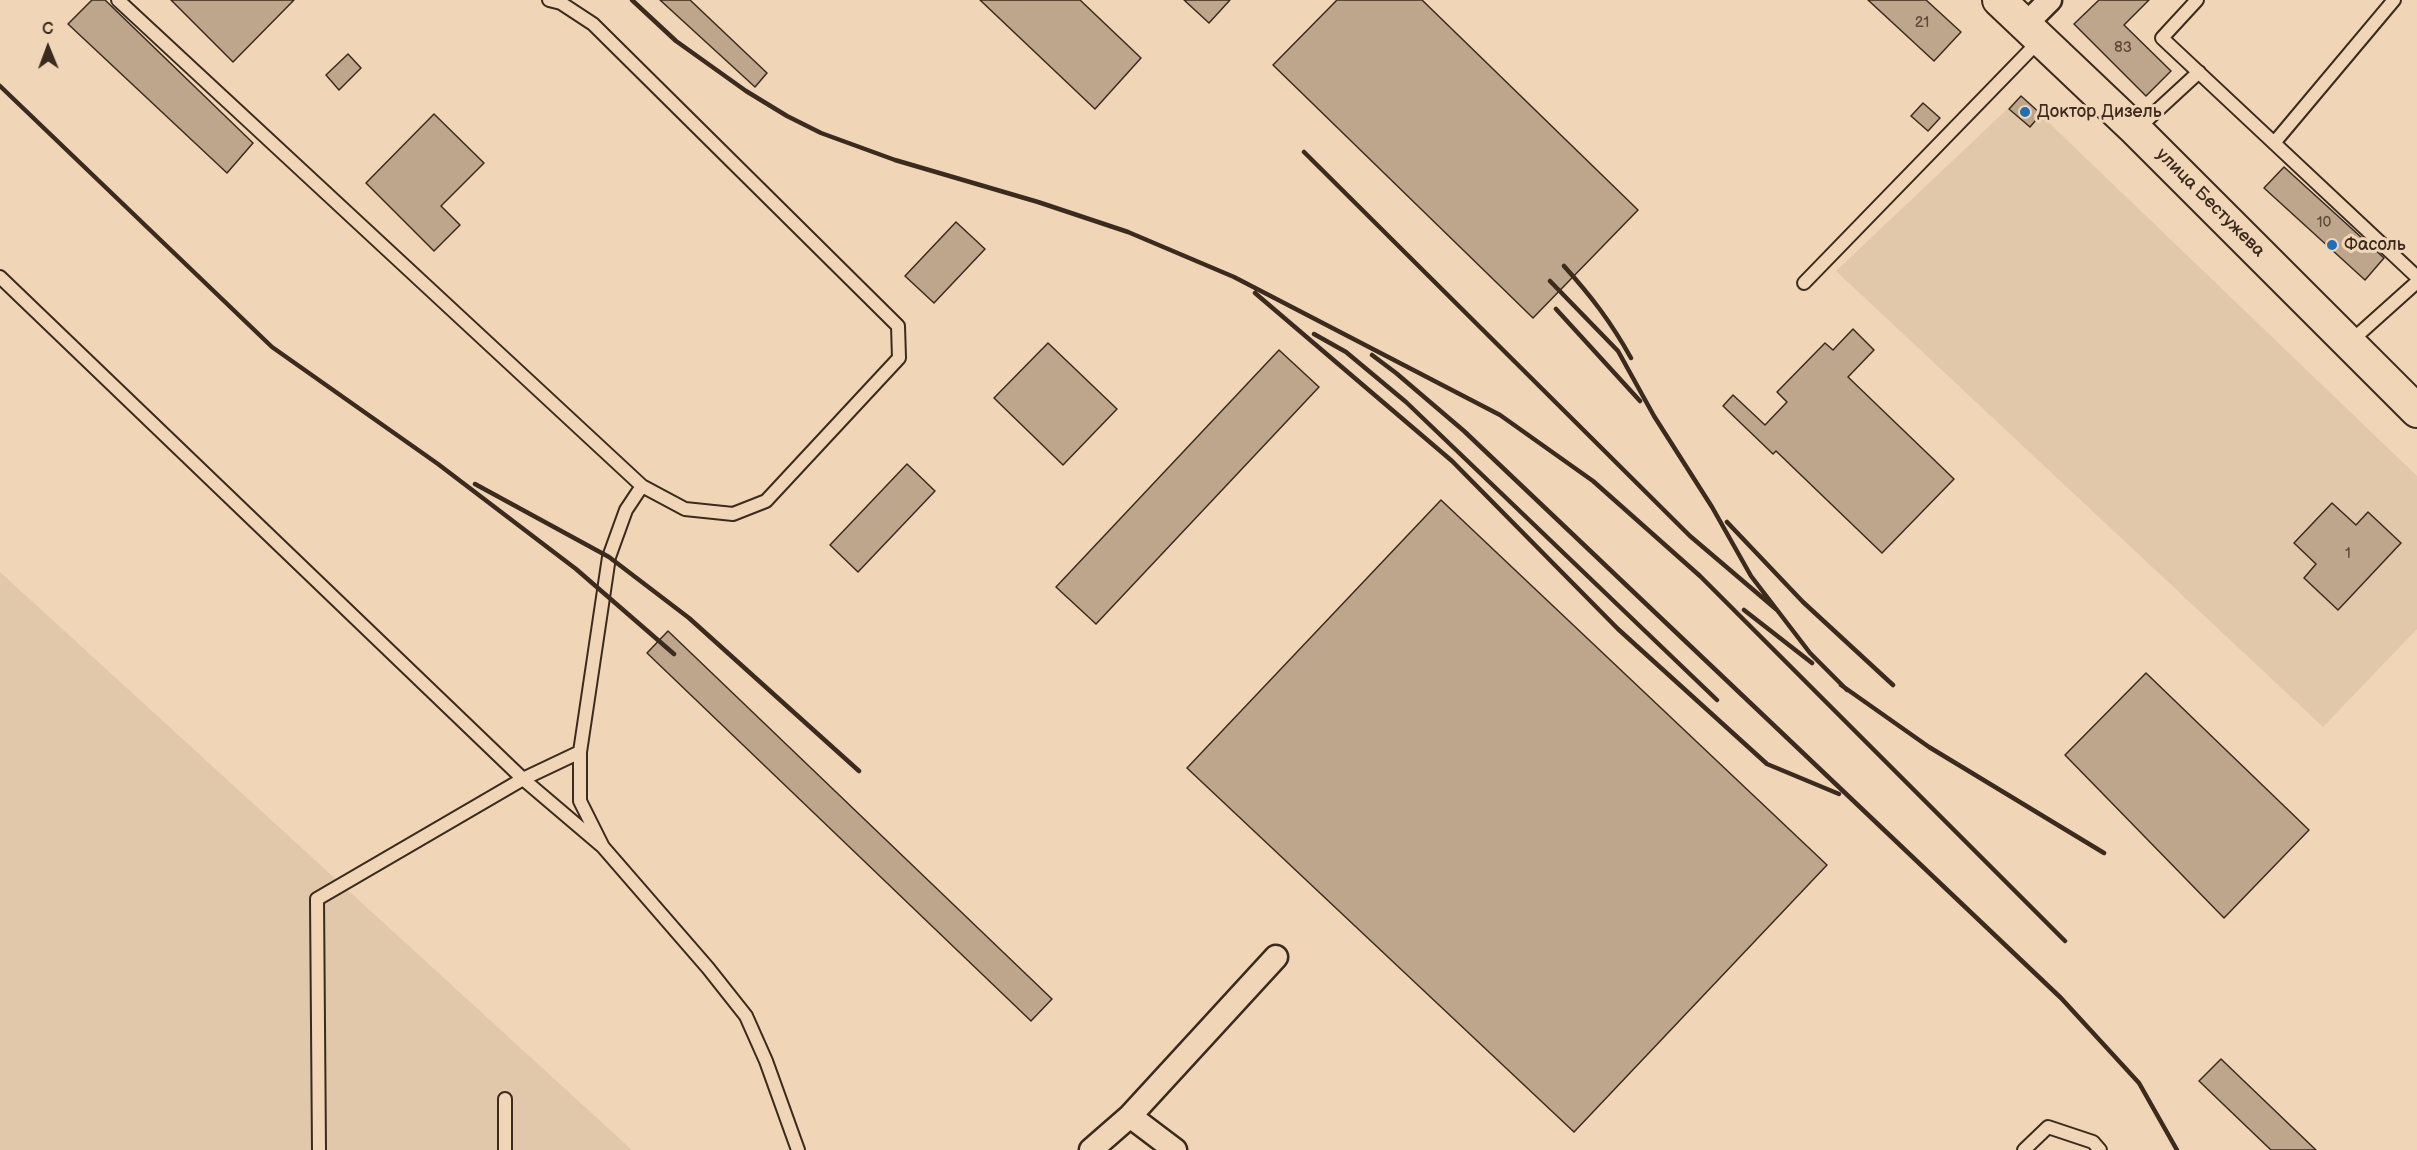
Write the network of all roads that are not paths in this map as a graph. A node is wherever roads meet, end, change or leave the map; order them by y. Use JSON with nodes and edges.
{"nodes":[{"id":1,"x":118,"y":0,"type":"edge"},
{"id":2,"x":549,"y":0,"type":"edge"},
{"id":3,"x":1999,"y":0,"type":"edge"},
{"id":4,"x":2050,"y":0,"type":"edge"},
{"id":5,"x":2197,"y":0,"type":"edge"},
{"id":6,"x":2394,"y":0,"type":"edge"},
{"id":7,"x":2033,"y":32,"type":"junction"},
{"id":8,"x":2199,"y":72,"type":"junction"},
{"id":9,"x":2136,"y":130,"type":"junction"},
{"id":10,"x":2274,"y":142,"type":"junction"},
{"id":11,"x":0,"y":277,"type":"edge"},
{"id":12,"x":2417,"y":277,"type":"edge"},
{"id":13,"x":2417,"y":282,"type":"edge"},
{"id":14,"x":1804,"y":283,"type":"dead end"},
{"id":15,"x":2350,"y":342,"type":"junction"},
{"id":16,"x":2417,"y":411,"type":"edge"},
{"id":17,"x":642,"y":486,"type":"junction"},
{"id":18,"x":580,"y":752,"type":"junction"},
{"id":19,"x":523,"y":779,"type":"junction"},
{"id":20,"x":603,"y":847,"type":"junction"},
{"id":21,"x":1276,"y":957,"type":"dead end"},
{"id":22,"x":505,"y":1098,"type":"dead end"},
{"id":23,"x":1130,"y":1116,"type":"junction"},
{"id":24,"x":319,"y":1150,"type":"edge"},
{"id":25,"x":505,"y":1150,"type":"edge"},
{"id":26,"x":798,"y":1150,"type":"edge"},
{"id":27,"x":1091,"y":1150,"type":"edge"},
{"id":28,"x":1175,"y":1150,"type":"edge"},
{"id":29,"x":2024,"y":1150,"type":"edge"},
{"id":30,"x":2100,"y":1150,"type":"edge"}],
"edges":[{"from":1,"to":17,"type":"lane"},
{"from":2,"to":17,"type":"lane"},
{"from":3,"to":7,"type":"street","name":"улица Бестужева"},
{"from":4,"to":7,"type":"street"},
{"from":5,"to":8,"type":"lane"},
{"from":6,"to":10,"type":"lane"},
{"from":7,"to":9,"type":"street","name":"улица Бестужева"},
{"from":7,"to":14,"type":"lane"},
{"from":8,"to":9,"type":"lane"},
{"from":8,"to":10,"type":"lane"},
{"from":9,"to":15,"type":"street","name":"улица Бестужева"},
{"from":10,"to":12,"type":"lane"},
{"from":11,"to":19,"type":"lane"},
{"from":13,"to":15,"type":"lane"},
{"from":15,"to":16,"type":"street","name":"улица Бестужева"},
{"from":17,"to":18,"type":"lane"},
{"from":18,"to":19,"type":"lane"},
{"from":18,"to":20,"type":"lane"},
{"from":19,"to":20,"type":"lane"},
{"from":19,"to":24,"type":"lane"},
{"from":20,"to":26,"type":"lane"},
{"from":21,"to":23,"type":"street"},
{"from":22,"to":25,"type":"lane"},
{"from":23,"to":27,"type":"street"},
{"from":23,"to":28,"type":"street"},
{"from":29,"to":30,"type":"lane"}]}
